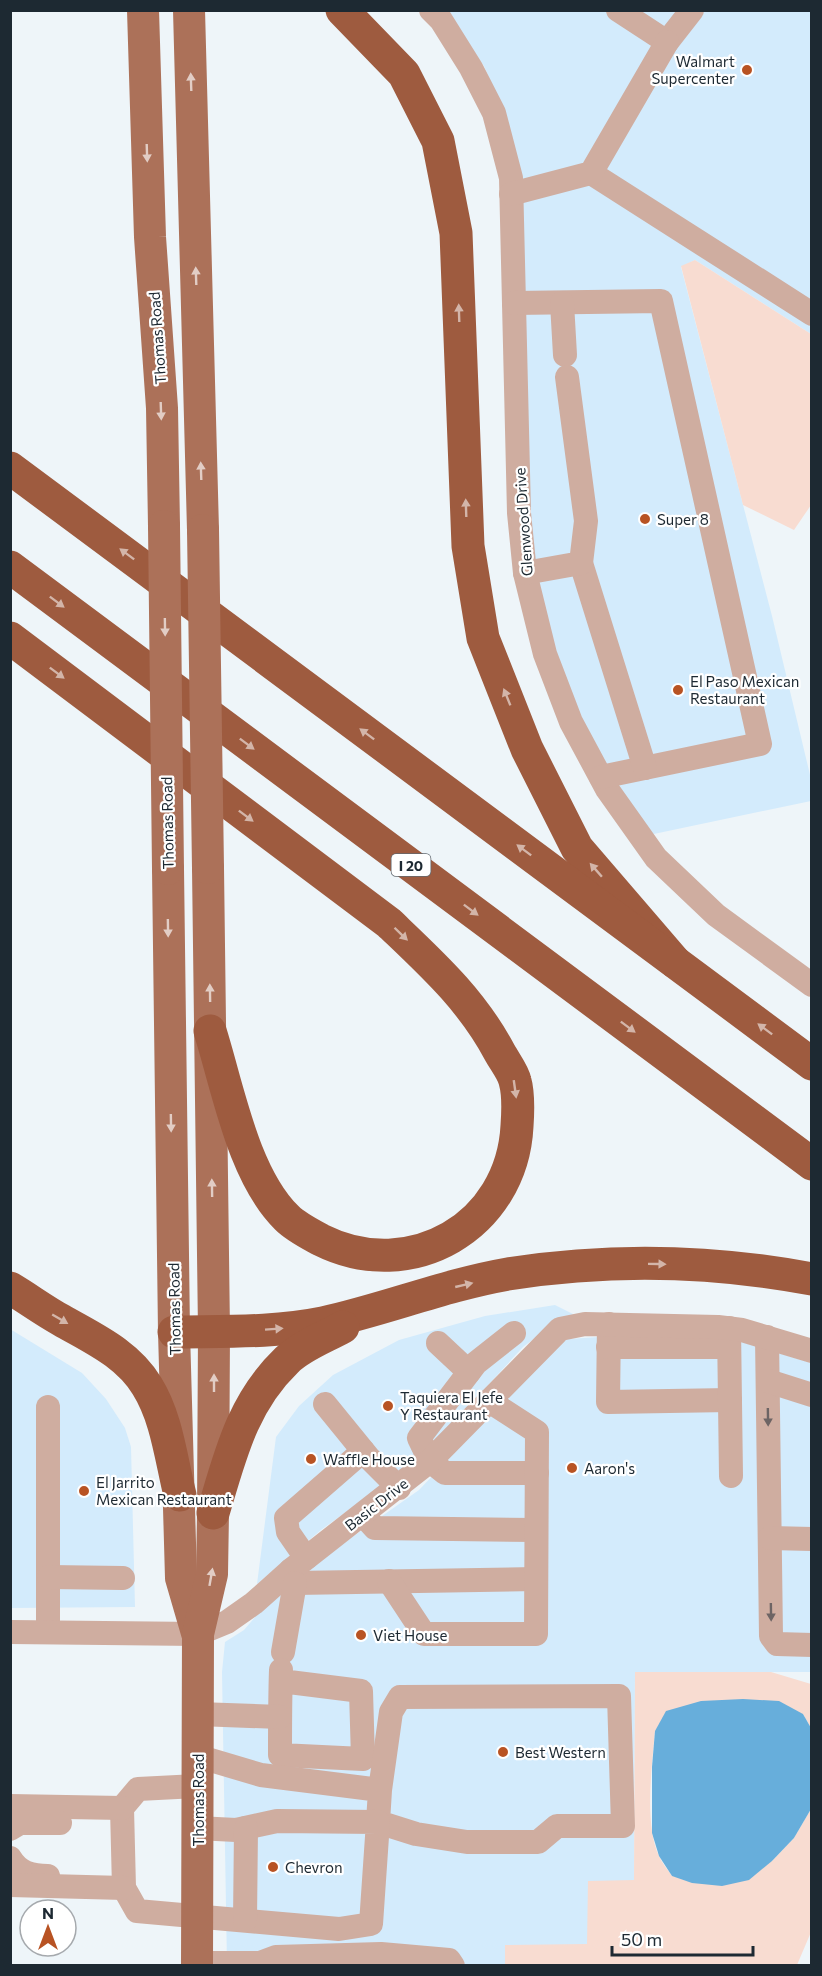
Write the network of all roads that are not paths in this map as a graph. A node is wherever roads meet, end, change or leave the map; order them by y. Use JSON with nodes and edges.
{"nodes":[{"id":1,"x":143,"y":10,"type":"edge"},
{"id":2,"x":189,"y":10,"type":"edge"},
{"id":3,"x":342,"y":10,"type":"edge"},
{"id":4,"x":431,"y":10,"type":"edge"},
{"id":5,"x":618,"y":10,"type":"edge"},
{"id":6,"x":692,"y":10,"type":"edge"},
{"id":7,"x":667,"y":42,"type":"junction"},
{"id":8,"x":591,"y":173,"type":"junction"},
{"id":9,"x":511,"y":194,"type":"junction"},
{"id":10,"x":514,"y":303,"type":"junction"},
{"id":11,"x":562,"y":303,"type":"junction"},
{"id":12,"x":812,"y":314,"type":"edge"},
{"id":13,"x":10,"y":468,"type":"edge"},
{"id":14,"x":582,"y":563,"type":"junction"},
{"id":15,"x":10,"y":567,"type":"edge"},
{"id":16,"x":525,"y":573,"type":"junction"},
{"id":17,"x":10,"y":638,"type":"edge"},
{"id":18,"x":645,"y":768,"type":"junction"},
{"id":19,"x":601,"y":777,"type":"junction"},
{"id":20,"x":675,"y":962,"type":"junction"},
{"id":21,"x":812,"y":986,"type":"edge"},
{"id":22,"x":210,"y":1031,"type":"junction"},
{"id":23,"x":812,"y":1064,"type":"edge"},
{"id":24,"x":812,"y":1164,"type":"edge"},
{"id":25,"x":812,"y":1279,"type":"edge"},
{"id":26,"x":10,"y":1288,"type":"edge"},
{"id":27,"x":372,"y":1310,"type":"junction"},
{"id":28,"x":214,"y":1331,"type":"junction"},
{"id":29,"x":174,"y":1332,"type":"junction"},
{"id":30,"x":514,"y":1334,"type":"dead end"},
{"id":31,"x":609,"y":1336,"type":"junction"},
{"id":32,"x":729,"y":1338,"type":"junction"},
{"id":33,"x":767,"y":1338,"type":"junction"},
{"id":34,"x":438,"y":1343,"type":"dead end"},
{"id":35,"x":812,"y":1351,"type":"edge"},
{"id":36,"x":469,"y":1372,"type":"junction"},
{"id":37,"x":768,"y":1381,"type":"junction"},
{"id":38,"x":812,"y":1395,"type":"edge"},
{"id":39,"x":730,"y":1400,"type":"junction"},
{"id":40,"x":489,"y":1401,"type":"junction"},
{"id":41,"x":325,"y":1404,"type":"dead end"},
{"id":42,"x":48,"y":1407,"type":"dead end"},
{"id":43,"x":363,"y":1450,"type":"junction"},
{"id":44,"x":430,"y":1461,"type":"junction"},
{"id":45,"x":537,"y":1473,"type":"junction"},
{"id":46,"x":731,"y":1476,"type":"dead end"},
{"id":47,"x":399,"y":1488,"type":"junction"},
{"id":48,"x":180,"y":1495,"type":"junction"},
{"id":49,"x":213,"y":1514,"type":"junction"},
{"id":50,"x":363,"y":1515,"type":"junction"},
{"id":51,"x":536,"y":1530,"type":"junction"},
{"id":52,"x":770,"y":1538,"type":"junction"},
{"id":53,"x":812,"y":1539,"type":"edge"},
{"id":54,"x":297,"y":1570,"type":"junction"},
{"id":55,"x":49,"y":1577,"type":"junction"},
{"id":56,"x":123,"y":1578,"type":"dead end"},
{"id":57,"x":536,"y":1579,"type":"junction"},
{"id":58,"x":389,"y":1581,"type":"junction"},
{"id":59,"x":10,"y":1632,"type":"edge"},
{"id":60,"x":48,"y":1632,"type":"junction"},
{"id":61,"x":198,"y":1634,"type":"junction"},
{"id":62,"x":812,"y":1645,"type":"edge"},
{"id":63,"x":282,"y":1668,"type":"junction"},
{"id":64,"x":198,"y":1714,"type":"junction"},
{"id":65,"x":280,"y":1717,"type":"junction"},
{"id":66,"x":198,"y":1771,"type":"junction"},
{"id":67,"x":380,"y":1790,"type":"junction"},
{"id":68,"x":10,"y":1806,"type":"edge"},
{"id":69,"x":112,"y":1808,"type":"junction"},
{"id":70,"x":378,"y":1821,"type":"junction"},
{"id":71,"x":198,"y":1828,"type":"junction"},
{"id":72,"x":246,"y":1828,"type":"junction"},
{"id":73,"x":10,"y":1829,"type":"edge"},
{"id":74,"x":10,"y":1858,"type":"edge"},
{"id":75,"x":10,"y":1885,"type":"edge"},
{"id":76,"x":97,"y":1887,"type":"junction"},
{"id":77,"x":124,"y":1888,"type":"junction"},
{"id":78,"x":198,"y":1915,"type":"junction"},
{"id":79,"x":245,"y":1920,"type":"junction"},
{"id":80,"x":197,"y":1964,"type":"edge"},
{"id":81,"x":260,"y":1964,"type":"edge"},
{"id":82,"x":453,"y":1965,"type":"edge"}],
"edges":[{"from":1,"to":29,"type":"main road","name":"Thomas Road","one_way":true,"bridge":true},
{"from":22,"to":2,"type":"main road","name":"Thomas Road","one_way":true,"bridge":true},
{"from":20,"to":3,"type":"highway","one_way":true},
{"from":4,"to":9,"type":"street","name":"Glenwood Drive"},
{"from":5,"to":7,"type":"street"},
{"from":6,"to":7,"type":"street"},
{"from":7,"to":8,"type":"street"},
{"from":8,"to":9,"type":"street"},
{"from":8,"to":12,"type":"street"},
{"from":9,"to":10,"type":"street","name":"Glenwood Drive"},
{"from":10,"to":11,"type":"street"},
{"from":10,"to":16,"type":"street","name":"Glenwood Drive"},
{"from":11,"to":14,"type":"street"},
{"from":11,"to":18,"type":"street"},
{"from":20,"to":13,"type":"highway","one_way":true},
{"from":14,"to":16,"type":"street"},
{"from":14,"to":18,"type":"street"},
{"from":15,"to":24,"type":"highway","number":"I 20","one_way":true},
{"from":16,"to":19,"type":"street","name":"Glenwood Drive"},
{"from":17,"to":22,"type":"highway","one_way":true},
{"from":18,"to":19,"type":"street"},
{"from":19,"to":21,"type":"street","name":"Glenwood Drive"},
{"from":23,"to":20,"type":"highway","one_way":true},
{"from":28,"to":22,"type":"main road","name":"Thomas Road","one_way":true},
{"from":27,"to":25,"type":"highway","one_way":true},
{"from":26,"to":48,"type":"highway","one_way":true},
{"from":28,"to":27,"type":"highway","one_way":true},
{"from":27,"to":49,"type":"highway"},
{"from":28,"to":29,"type":"highway"},
{"from":49,"to":28,"type":"main road","name":"Thomas Road","one_way":true},
{"from":29,"to":48,"type":"main road","name":"Thomas Road"},
{"from":30,"to":36,"type":"street"},
{"from":31,"to":32,"type":"street","name":"Basic Drive"},
{"from":31,"to":39,"type":"street"},
{"from":31,"to":40,"type":"street","name":"Basic Drive"},
{"from":32,"to":33,"type":"street","name":"Basic Drive"},
{"from":32,"to":39,"type":"street"},
{"from":33,"to":35,"type":"street","name":"Basic Drive"},
{"from":33,"to":37,"type":"street"},
{"from":34,"to":36,"type":"street"},
{"from":36,"to":44,"type":"street"},
{"from":37,"to":38,"type":"street"},
{"from":37,"to":52,"type":"street","one_way":true},
{"from":39,"to":46,"type":"street"},
{"from":40,"to":44,"type":"street","name":"Basic Drive"},
{"from":40,"to":45,"type":"street"},
{"from":41,"to":43,"type":"street"},
{"from":42,"to":55,"type":"street"},
{"from":43,"to":47,"type":"street"},
{"from":43,"to":54,"type":"street"},
{"from":44,"to":45,"type":"street"},
{"from":44,"to":47,"type":"street","name":"Basic Drive"},
{"from":45,"to":51,"type":"street"},
{"from":47,"to":50,"type":"street","name":"Basic Drive"},
{"from":48,"to":61,"type":"main road","name":"Thomas Road"},
{"from":61,"to":49,"type":"main road","name":"Thomas Road","one_way":true},
{"from":50,"to":51,"type":"street"},
{"from":50,"to":54,"type":"street","name":"Basic Drive"},
{"from":51,"to":57,"type":"street"},
{"from":52,"to":53,"type":"street"},
{"from":52,"to":62,"type":"street","one_way":true},
{"from":54,"to":58,"type":"street"},
{"from":54,"to":61,"type":"street","name":"Basic Drive"},
{"from":54,"to":63,"type":"street"},
{"from":55,"to":56,"type":"street"},
{"from":55,"to":60,"type":"street"},
{"from":57,"to":58,"type":"street"},
{"from":57,"to":58,"type":"street"},
{"from":59,"to":60,"type":"street"},
{"from":60,"to":61,"type":"street"},
{"from":61,"to":64,"type":"main road","name":"Thomas Road"},
{"from":63,"to":65,"type":"street"},
{"from":63,"to":65,"type":"street"},
{"from":64,"to":65,"type":"street"},
{"from":64,"to":66,"type":"main road","name":"Thomas Road"},
{"from":66,"to":67,"type":"street"},
{"from":66,"to":69,"type":"street"},
{"from":66,"to":71,"type":"main road","name":"Thomas Road"},
{"from":67,"to":70,"type":"street"},
{"from":67,"to":70,"type":"street"},
{"from":68,"to":69,"type":"street"},
{"from":69,"to":73,"type":"street"},
{"from":69,"to":77,"type":"street"},
{"from":70,"to":72,"type":"street"},
{"from":70,"to":79,"type":"street"},
{"from":71,"to":72,"type":"street"},
{"from":71,"to":78,"type":"main road","name":"Thomas Road"},
{"from":72,"to":79,"type":"street"},
{"from":74,"to":76,"type":"street"},
{"from":75,"to":76,"type":"street"},
{"from":76,"to":77,"type":"street"},
{"from":77,"to":78,"type":"street"},
{"from":78,"to":79,"type":"street"},
{"from":78,"to":80,"type":"main road","name":"Thomas Road"},
{"from":80,"to":81,"type":"street"},
{"from":81,"to":82,"type":"street"}]}
